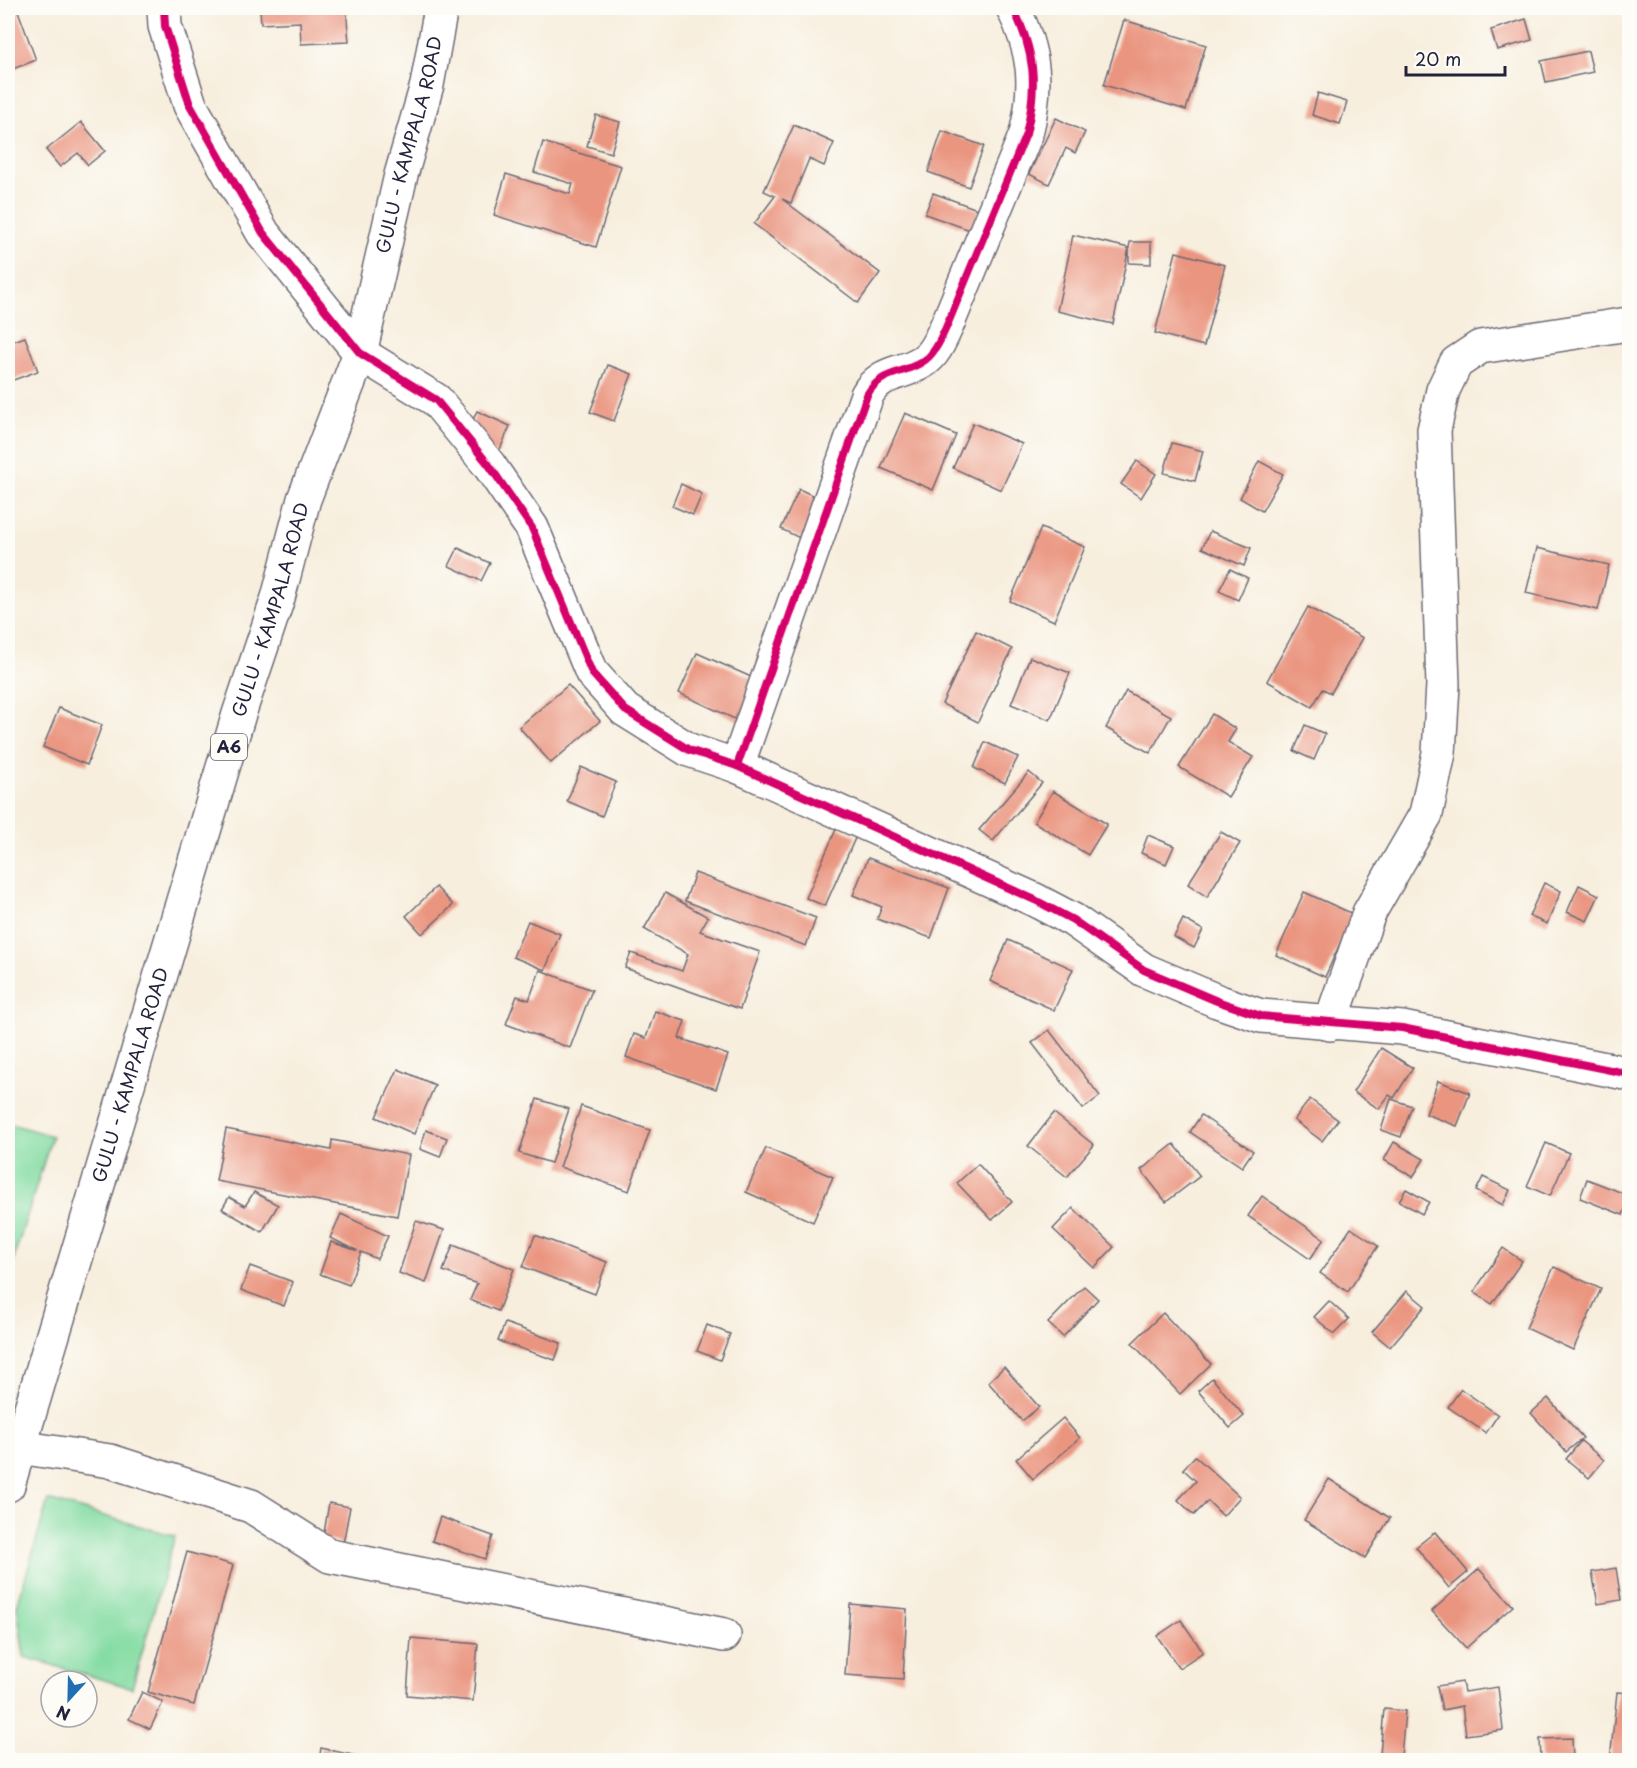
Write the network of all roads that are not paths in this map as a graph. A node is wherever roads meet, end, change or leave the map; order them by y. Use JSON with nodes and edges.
{"nodes":[{"id":1,"x":164,"y":8,"type":"edge"},
{"id":2,"x":441,"y":8,"type":"edge"},
{"id":3,"x":1013,"y":8,"type":"edge"},
{"id":4,"x":1628,"y":324,"type":"dead end"},
{"id":5,"x":360,"y":353,"type":"junction"},
{"id":6,"x":737,"y":766,"type":"junction"},
{"id":7,"x":1330,"y":1024,"type":"junction"},
{"id":8,"x":1629,"y":1074,"type":"edge"},
{"id":9,"x":19,"y":1447,"type":"junction"},
{"id":10,"x":8,"y":1485,"type":"edge"},
{"id":11,"x":724,"y":1635,"type":"dead end"}],
"edges":[{"from":1,"to":5,"type":"street"},
{"from":2,"to":5,"type":"street","name":"GULU - KAMPALA ROAD","number":"A6"},
{"from":3,"to":6,"type":"street"},
{"from":4,"to":7,"type":"street"},
{"from":5,"to":6,"type":"street"},
{"from":5,"to":9,"type":"street","name":"GULU - KAMPALA ROAD","number":"A6"},
{"from":6,"to":7,"type":"street"},
{"from":7,"to":8,"type":"street"},
{"from":9,"to":10,"type":"street","name":"GULU - KAMPALA ROAD","number":"A6"},
{"from":9,"to":11,"type":"street"}]}
